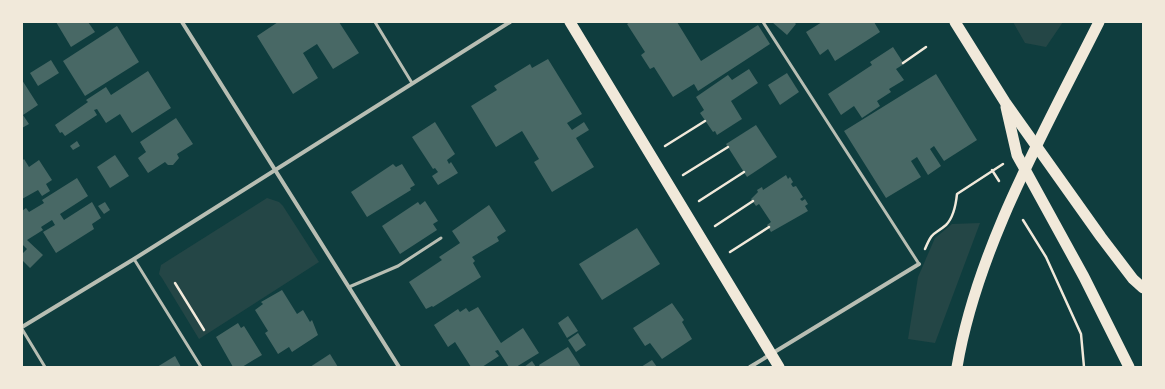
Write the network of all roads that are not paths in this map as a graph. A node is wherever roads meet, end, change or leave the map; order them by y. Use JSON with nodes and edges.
{"nodes":[{"id":1,"x":182,"y":22,"type":"edge"},
{"id":2,"x":375,"y":22,"type":"edge"},
{"id":3,"x":510,"y":22,"type":"edge"},
{"id":4,"x":570,"y":22,"type":"edge"},
{"id":5,"x":764,"y":22,"type":"edge"},
{"id":6,"x":955,"y":22,"type":"edge"},
{"id":7,"x":1099,"y":22,"type":"edge"},
{"id":8,"x":412,"y":83,"type":"junction"},
{"id":9,"x":1005,"y":102,"type":"junction"},
{"id":10,"x":275,"y":169,"type":"junction"},
{"id":11,"x":441,"y":238,"type":"dead end"},
{"id":12,"x":134,"y":259,"type":"junction"},
{"id":13,"x":919,"y":264,"type":"joint"},
{"id":14,"x":349,"y":287,"type":"junction"},
{"id":15,"x":1143,"y":288,"type":"edge"},
{"id":16,"x":22,"y":328,"type":"edge"},
{"id":17,"x":771,"y":354,"type":"junction"},
{"id":18,"x":778,"y":366,"type":"edge"},
{"id":19,"x":45,"y":367,"type":"edge"},
{"id":20,"x":201,"y":367,"type":"edge"},
{"id":21,"x":399,"y":367,"type":"edge"},
{"id":22,"x":750,"y":367,"type":"edge"},
{"id":23,"x":957,"y":367,"type":"edge"},
{"id":24,"x":1129,"y":367,"type":"edge"}],
"edges":[{"from":1,"to":10,"type":"street"},
{"from":2,"to":8,"type":"lane"},
{"from":3,"to":8,"type":"street"},
{"from":4,"to":17,"type":"highway"},
{"from":5,"to":13,"type":"lane"},
{"from":6,"to":9,"type":"highway"},
{"from":7,"to":23,"type":"highway"},
{"from":8,"to":10,"type":"street"},
{"from":9,"to":15,"type":"highway"},
{"from":9,"to":24,"type":"highway"},
{"from":10,"to":12,"type":"street"},
{"from":10,"to":14,"type":"street"},
{"from":11,"to":14,"type":"lane"},
{"from":12,"to":16,"type":"street"},
{"from":12,"to":20,"type":"lane"},
{"from":13,"to":17,"type":"street"},
{"from":14,"to":21,"type":"street"},
{"from":16,"to":19,"type":"lane"},
{"from":17,"to":18,"type":"highway"},
{"from":17,"to":22,"type":"street"}]}
